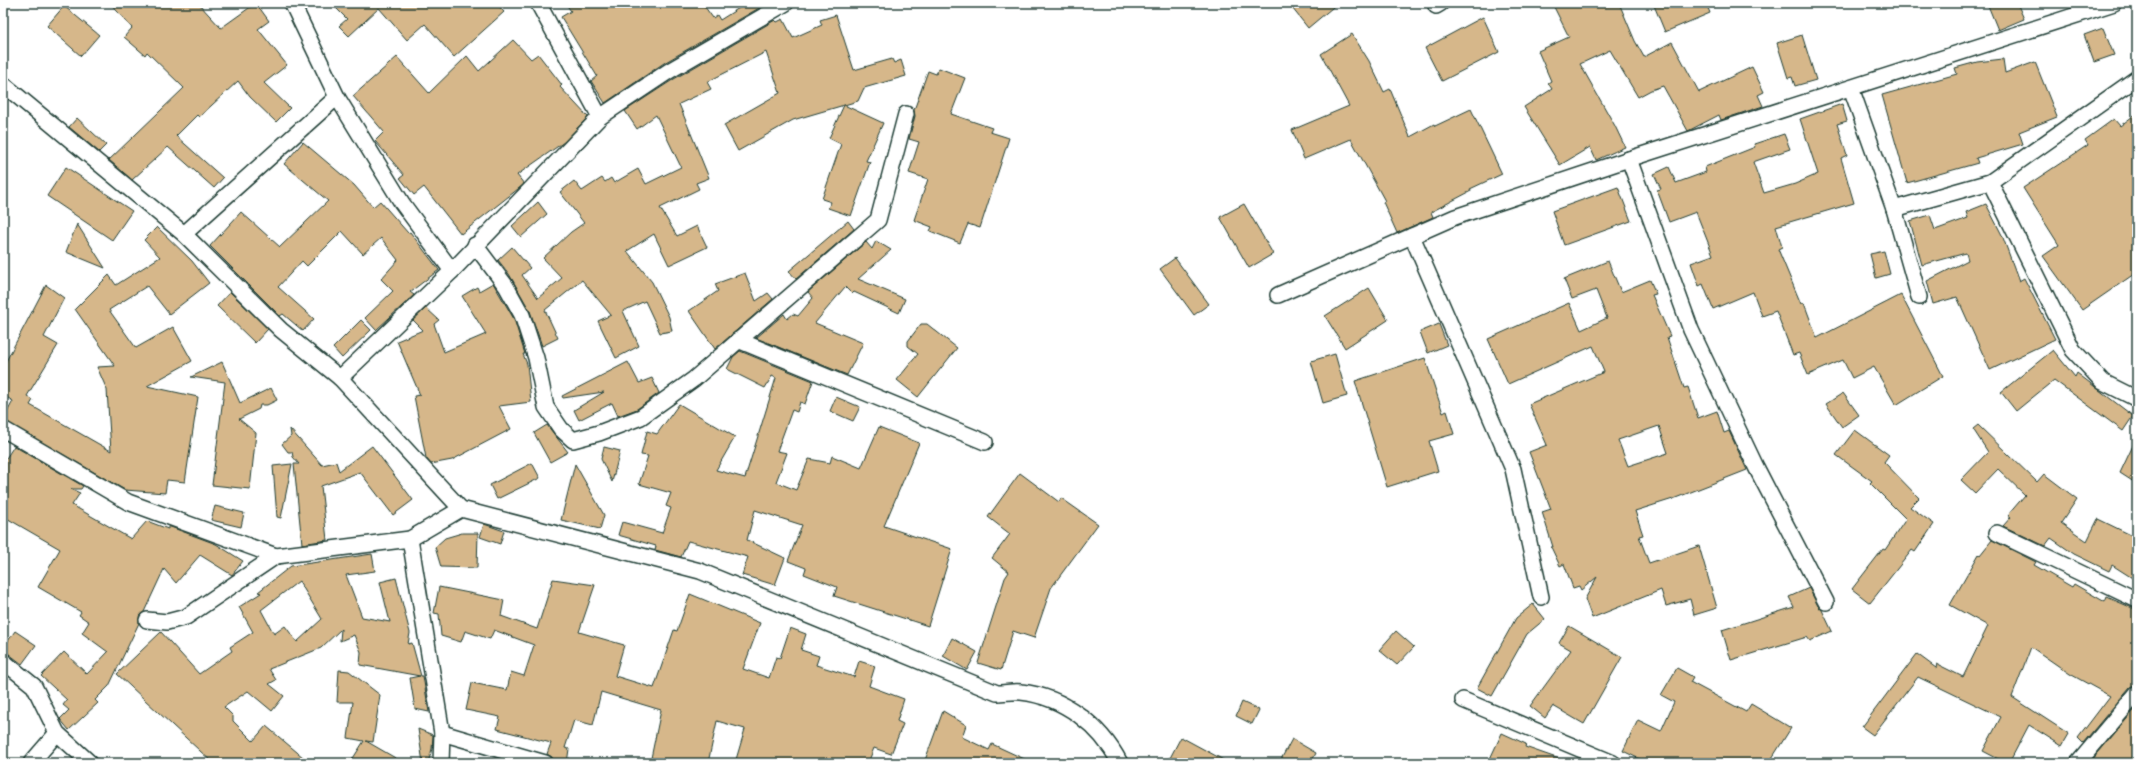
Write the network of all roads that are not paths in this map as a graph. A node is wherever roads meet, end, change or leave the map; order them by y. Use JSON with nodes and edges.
{"nodes":[{"id":1,"x":292,"y":3,"type":"edge"},
{"id":2,"x":538,"y":3,"type":"edge"},
{"id":3,"x":786,"y":3,"type":"edge"},
{"id":4,"x":2114,"y":3,"type":"edge"},
{"id":5,"x":2137,"y":78,"type":"edge"},
{"id":6,"x":3,"y":84,"type":"edge"},
{"id":7,"x":1851,"y":88,"type":"junction"},
{"id":8,"x":337,"y":98,"type":"junction"},
{"id":9,"x":906,"y":114,"type":"dead end"},
{"id":10,"x":600,"y":117,"type":"junction"},
{"id":11,"x":1629,"y":159,"type":"junction"},
{"id":12,"x":1990,"y":182,"type":"junction"},
{"id":13,"x":1894,"y":209,"type":"junction"},
{"id":14,"x":184,"y":234,"type":"junction"},
{"id":15,"x":1412,"y":236,"type":"junction"},
{"id":16,"x":475,"y":245,"type":"junction"},
{"id":17,"x":452,"y":271,"type":"junction"},
{"id":18,"x":1278,"y":295,"type":"dead end"},
{"id":19,"x":1919,"y":297,"type":"dead end"},
{"id":20,"x":738,"y":340,"type":"junction"},
{"id":21,"x":340,"y":378,"type":"junction"},
{"id":22,"x":2137,"y":399,"type":"edge"},
{"id":23,"x":3,"y":429,"type":"edge"},
{"id":24,"x":985,"y":442,"type":"dead end"},
{"id":25,"x":461,"y":509,"type":"junction"},
{"id":26,"x":1997,"y":532,"type":"dead end"},
{"id":27,"x":410,"y":540,"type":"junction"},
{"id":28,"x":276,"y":556,"type":"junction"},
{"id":29,"x":1541,"y":597,"type":"dead end"},
{"id":30,"x":2137,"y":600,"type":"edge"},
{"id":31,"x":1826,"y":602,"type":"dead end"},
{"id":32,"x":147,"y":620,"type":"dead end"},
{"id":33,"x":3,"y":661,"type":"edge"},
{"id":34,"x":2137,"y":693,"type":"edge"},
{"id":35,"x":1463,"y":700,"type":"dead end"},
{"id":36,"x":57,"y":734,"type":"junction"},
{"id":37,"x":442,"y":734,"type":"junction"},
{"id":38,"x":31,"y":763,"type":"edge"},
{"id":39,"x":90,"y":763,"type":"edge"},
{"id":40,"x":441,"y":763,"type":"edge"},
{"id":41,"x":545,"y":763,"type":"edge"},
{"id":42,"x":1120,"y":763,"type":"edge"},
{"id":43,"x":1613,"y":763,"type":"edge"},
{"id":44,"x":2078,"y":763,"type":"edge"}],
"edges":[{"from":1,"to":8,"type":"street"},
{"from":2,"to":10,"type":"street"},
{"from":3,"to":10,"type":"street"},
{"from":4,"to":7,"type":"street"},
{"from":5,"to":12,"type":"street"},
{"from":6,"to":14,"type":"street"},
{"from":7,"to":11,"type":"street"},
{"from":7,"to":13,"type":"street"},
{"from":8,"to":14,"type":"street"},
{"from":8,"to":17,"type":"street"},
{"from":9,"to":20,"type":"street"},
{"from":10,"to":16,"type":"street"},
{"from":11,"to":15,"type":"street"},
{"from":11,"to":31,"type":"street"},
{"from":12,"to":13,"type":"street"},
{"from":12,"to":22,"type":"street"},
{"from":13,"to":19,"type":"street"},
{"from":14,"to":21,"type":"street"},
{"from":15,"to":18,"type":"street"},
{"from":15,"to":29,"type":"street"},
{"from":16,"to":17,"type":"street"},
{"from":16,"to":20,"type":"street"},
{"from":17,"to":21,"type":"street"},
{"from":20,"to":24,"type":"street"},
{"from":21,"to":25,"type":"street"},
{"from":23,"to":28,"type":"street"},
{"from":25,"to":27,"type":"street"},
{"from":25,"to":42,"type":"street"},
{"from":26,"to":30,"type":"street"},
{"from":27,"to":28,"type":"street"},
{"from":27,"to":37,"type":"street"},
{"from":28,"to":32,"type":"street"},
{"from":33,"to":36,"type":"street"},
{"from":34,"to":44,"type":"street"},
{"from":35,"to":43,"type":"street"},
{"from":36,"to":38,"type":"street"},
{"from":36,"to":39,"type":"street"},
{"from":37,"to":40,"type":"street"},
{"from":37,"to":41,"type":"street"}]}
